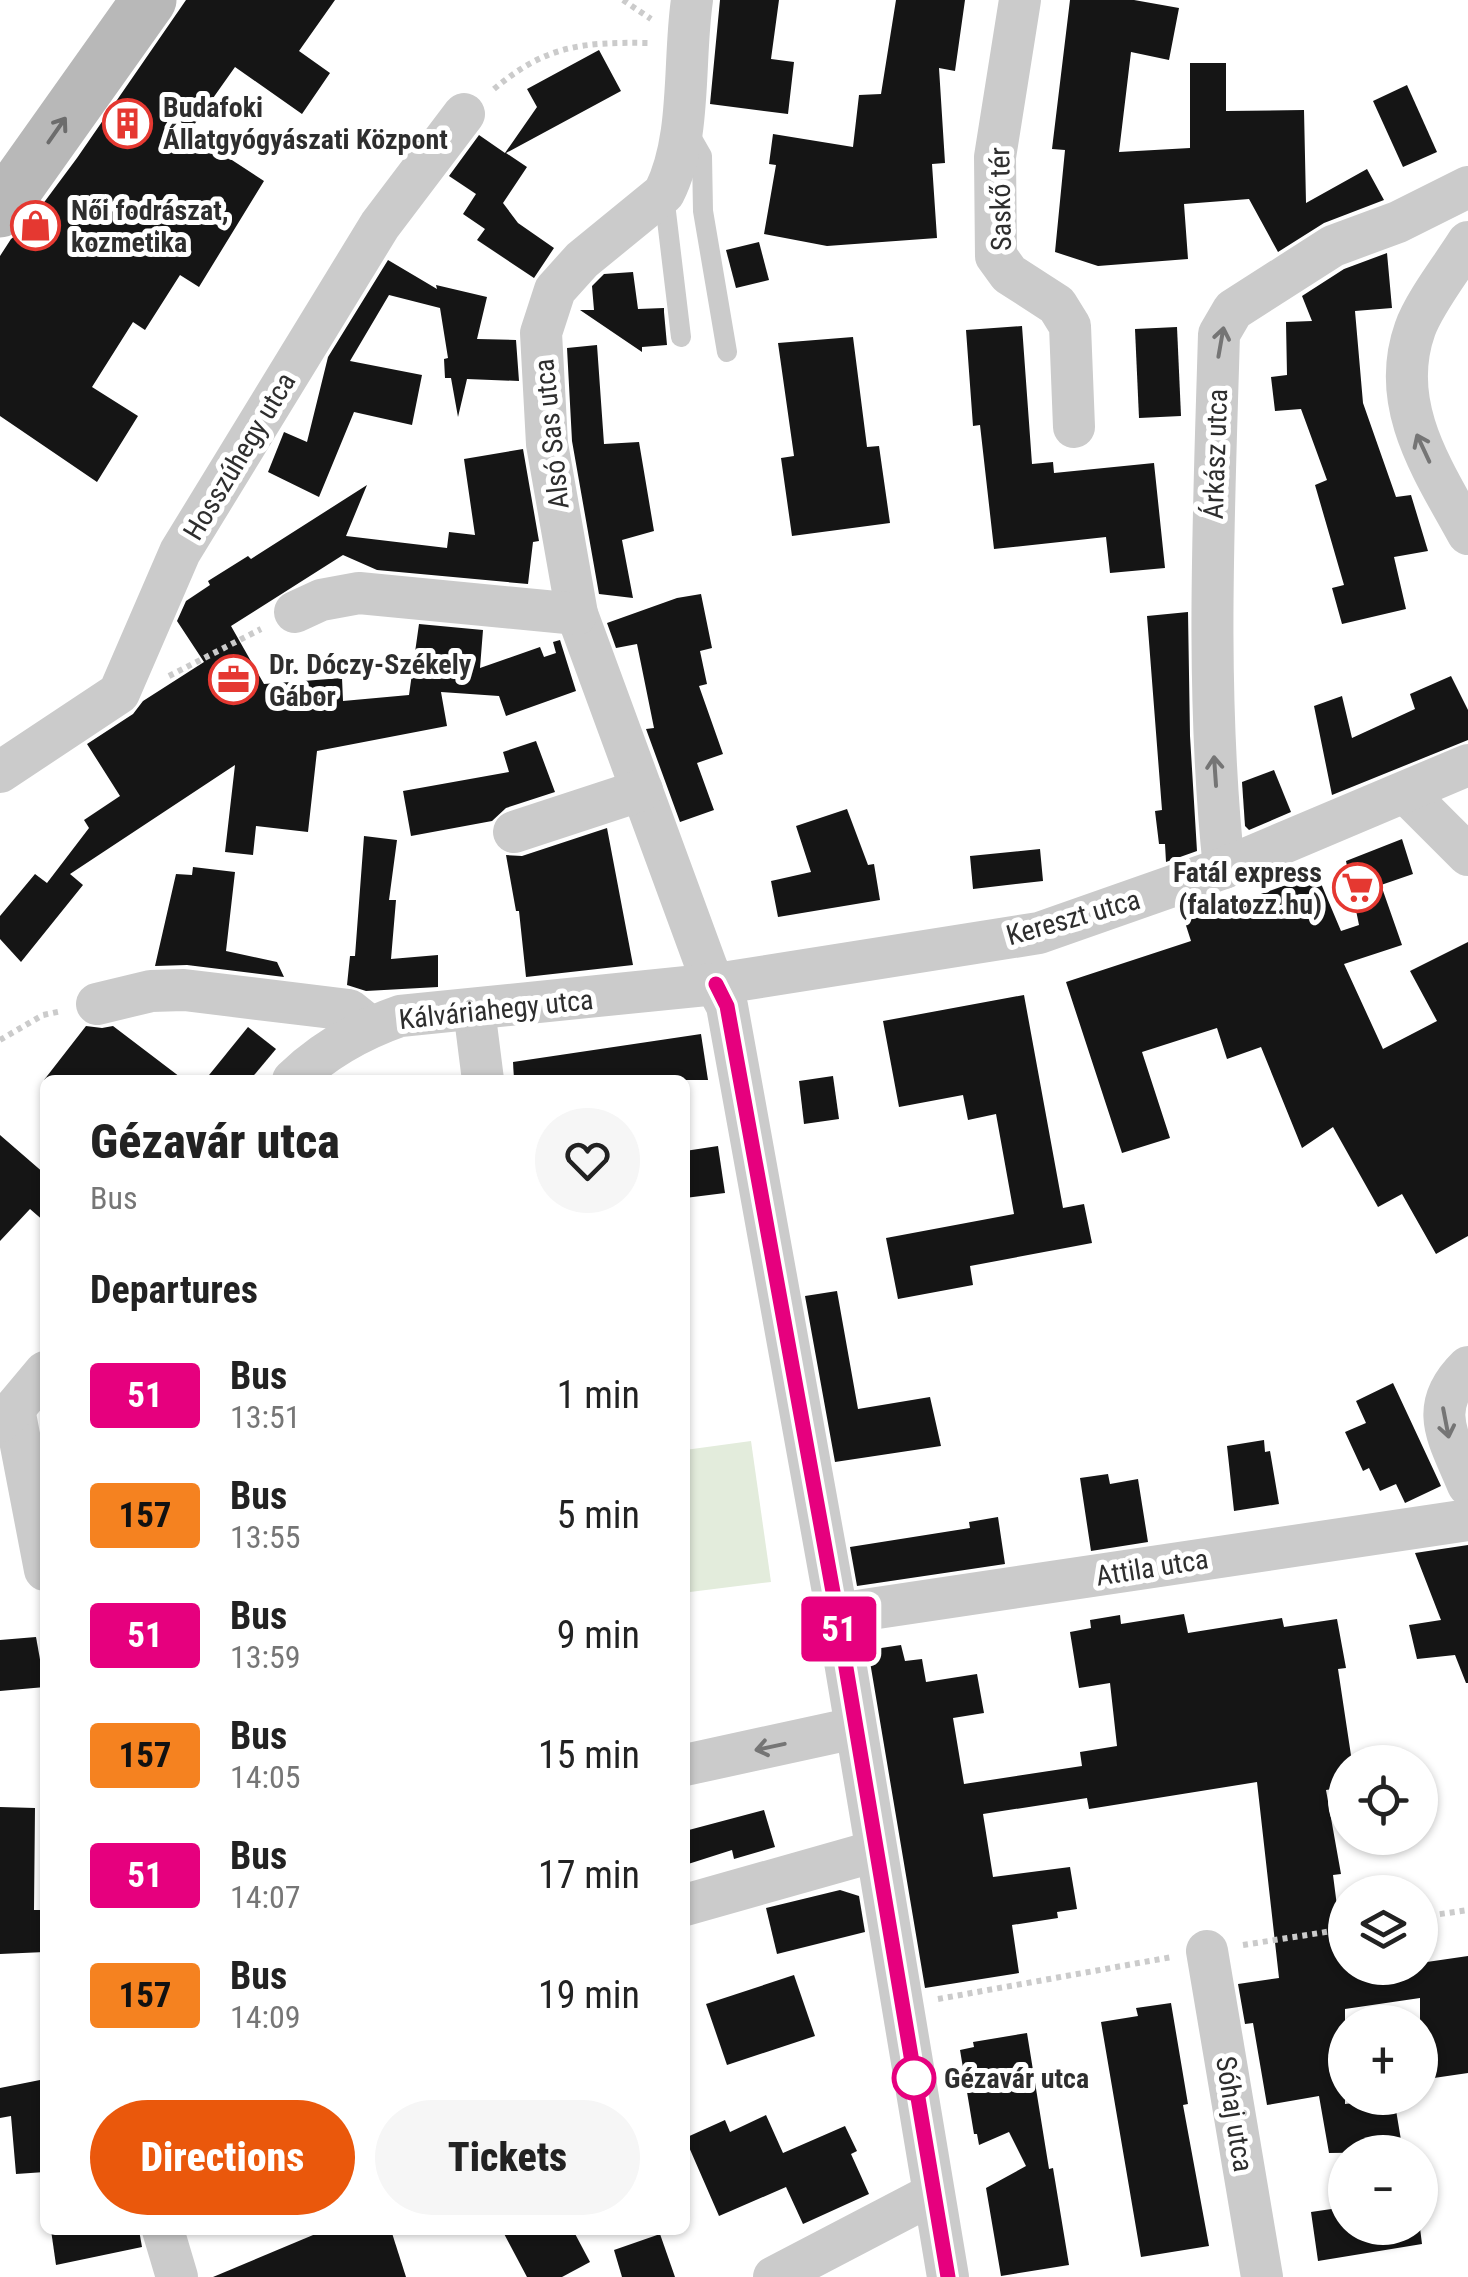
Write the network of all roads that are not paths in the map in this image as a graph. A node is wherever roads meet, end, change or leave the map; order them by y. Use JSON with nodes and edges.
{"nodes":[{"id":1,"x":149,"y":0,"type":"edge"},
{"id":2,"x":692,"y":0,"type":"edge"},
{"id":3,"x":1020,"y":0,"type":"edge"},
{"id":4,"x":464,"y":114,"type":"road end"},
{"id":5,"x":683,"y":122,"type":"junction"},
{"id":6,"x":1468,"y":187,"type":"edge"},
{"id":7,"x":664,"y":193,"type":"junction"},
{"id":8,"x":0,"y":210,"type":"edge"},
{"id":9,"x":1468,"y":242,"type":"edge"},
{"id":10,"x":680,"y":337,"type":"dead end"},
{"id":11,"x":727,"y":352,"type":"dead end"},
{"id":12,"x":1074,"y":427,"type":"dead end"},
{"id":13,"x":1468,"y":534,"type":"edge"},
{"id":14,"x":295,"y":612,"type":"road end"},
{"id":15,"x":578,"y":614,"type":"junction"},
{"id":16,"x":1468,"y":764,"type":"edge"},
{"id":17,"x":0,"y":772,"type":"edge"},
{"id":18,"x":642,"y":790,"type":"junction"},
{"id":19,"x":1406,"y":793,"type":"junction"},
{"id":20,"x":514,"y":832,"type":"dead end"},
{"id":21,"x":1468,"y":855,"type":"edge"},
{"id":22,"x":1224,"y":868,"type":"junction"},
{"id":23,"x":716,"y":984,"type":"junction"},
{"id":24,"x":97,"y":1004,"type":"dead end"},
{"id":25,"x":474,"y":1008,"type":"junction"},
{"id":26,"x":370,"y":1026,"type":"junction"},
{"id":27,"x":299,"y":1075,"type":"edge"},
{"id":28,"x":482,"y":1075,"type":"edge"},
{"id":29,"x":1468,"y":1366,"type":"edge"},
{"id":30,"x":40,"y":1378,"type":"edge"},
{"id":31,"x":7,"y":1415,"type":"edge"},
{"id":32,"x":1468,"y":1484,"type":"edge"},
{"id":33,"x":1468,"y":1520,"type":"edge"},
{"id":34,"x":40,"y":1550,"type":"edge"},
{"id":35,"x":837,"y":1614,"type":"junction"},
{"id":36,"x":855,"y":1728,"type":"junction"},
{"id":37,"x":690,"y":1764,"type":"edge"},
{"id":38,"x":876,"y":1851,"type":"junction"},
{"id":39,"x":690,"y":1903,"type":"edge"},
{"id":40,"x":1208,"y":1951,"type":"road end"},
{"id":41,"x":933,"y":2194,"type":"junction"},
{"id":42,"x":164,"y":2235,"type":"edge"},
{"id":43,"x":177,"y":2277,"type":"edge"},
{"id":44,"x":774,"y":2277,"type":"edge"},
{"id":45,"x":948,"y":2277,"type":"edge"},
{"id":46,"x":1262,"y":2277,"type":"edge"}],
"edges":[{"from":8,"to":1,"type":"main road","one_way":true},
{"from":2,"to":5,"type":"street"},
{"from":3,"to":12,"type":"street","name":"Saskő tér"},
{"from":4,"to":17,"type":"street","name":"Hosszúhegy utca"},
{"from":5,"to":7,"type":"street"},
{"from":5,"to":11,"type":"lane"},
{"from":22,"to":6,"type":"street","name":"Árkász utca","one_way":true},
{"from":7,"to":10,"type":"lane"},
{"from":7,"to":15,"type":"street","name":"Alsó Sas utca"},
{"from":13,"to":9,"type":"street","one_way":true},
{"from":14,"to":15,"type":"street"},
{"from":15,"to":18,"type":"street","name":"Alsó Sas utca"},
{"from":16,"to":19,"type":"street","name":"Kereszt utca"},
{"from":18,"to":20,"type":"street"},
{"from":18,"to":23,"type":"street","name":"Alsó Sas utca"},
{"from":19,"to":21,"type":"street"},
{"from":19,"to":22,"type":"street","name":"Kereszt utca"},
{"from":22,"to":23,"type":"street","name":"Kereszt utca"},
{"from":23,"to":25,"type":"street","name":"Kálváriahegy utca"},
{"from":23,"to":35,"type":"street","name":"Alsó Sas utca"},
{"from":24,"to":26,"type":"street"},
{"from":25,"to":26,"type":"street","name":"Kálváriahegy utca"},
{"from":25,"to":28,"type":"street"},
{"from":26,"to":27,"type":"street","name":"Kálváriahegy utca"},
{"from":29,"to":32,"type":"street","one_way":true},
{"from":30,"to":31,"type":"street"},
{"from":31,"to":34,"type":"street"},
{"from":33,"to":35,"type":"street","name":"Attila utca"},
{"from":35,"to":36,"type":"street","name":"Alsó Sas utca"},
{"from":36,"to":37,"type":"street","one_way":true},
{"from":36,"to":38,"type":"street","name":"Alsó Sas utca"},
{"from":38,"to":39,"type":"street"},
{"from":38,"to":41,"type":"street","name":"Alsó Sas utca"},
{"from":40,"to":46,"type":"street","name":"Sóhaj utca"},
{"from":41,"to":44,"type":"street"},
{"from":41,"to":45,"type":"street","name":"Alsó Sas utca"},
{"from":42,"to":43,"type":"street"}]}
